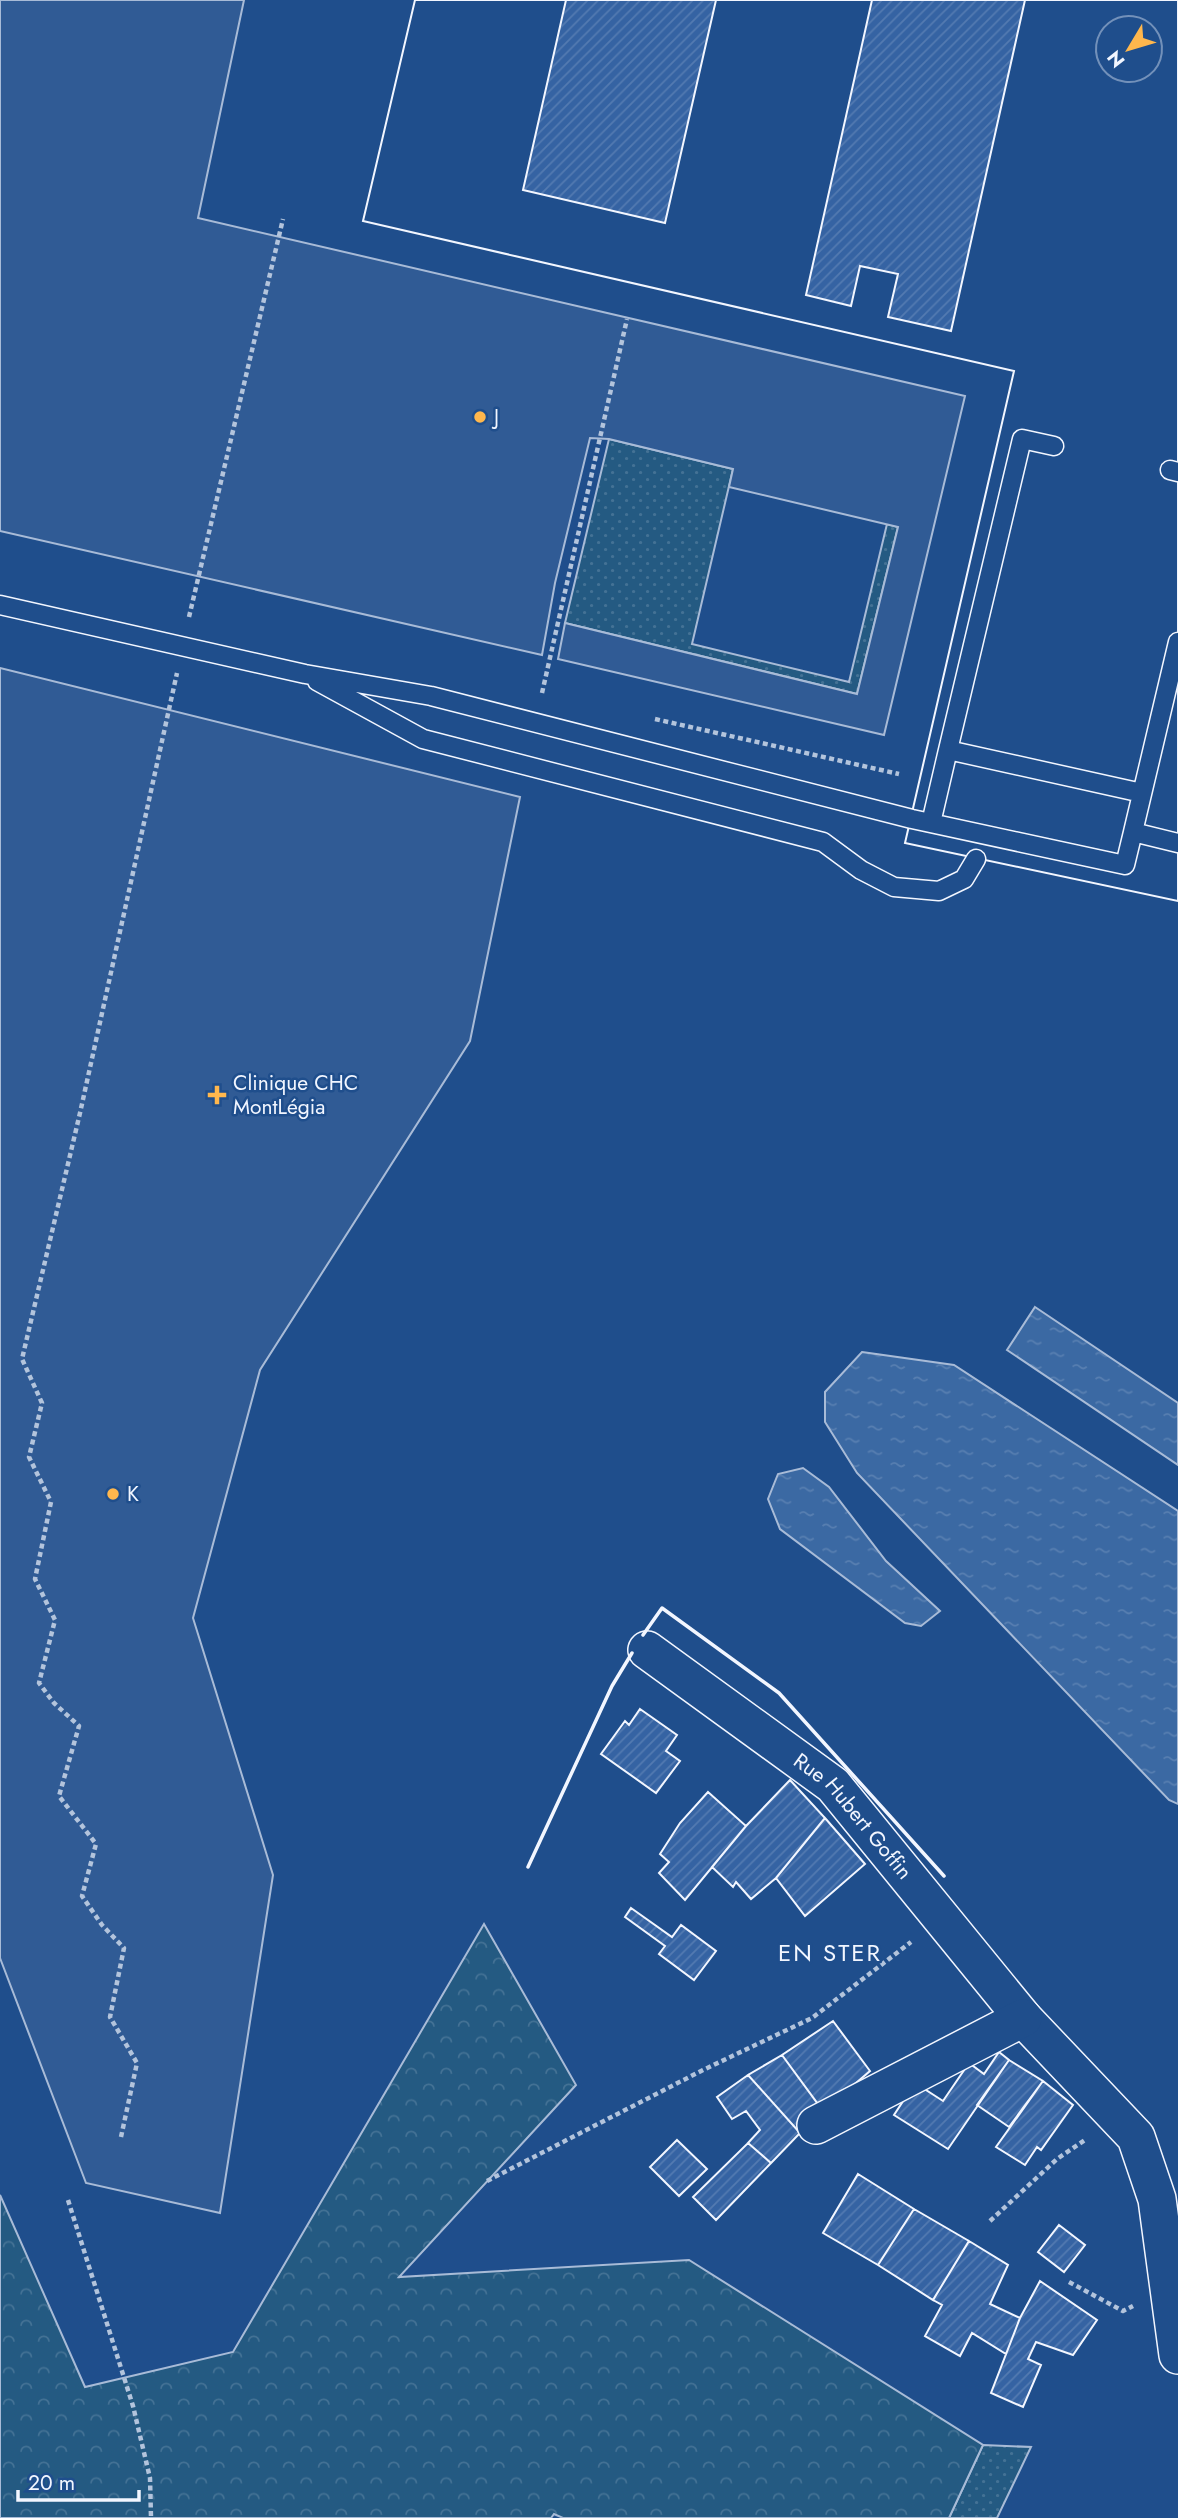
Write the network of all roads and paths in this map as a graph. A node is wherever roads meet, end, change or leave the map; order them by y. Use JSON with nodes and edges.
{"nodes":[{"id":1,"x":283,"y":219,"type":"dead end"},
{"id":2,"x":627,"y":319,"type":"dead end"},
{"id":3,"x":1054,"y":446,"type":"dead end"},
{"id":4,"x":0,"y":605,"type":"edge"},
{"id":5,"x":1178,"y":642,"type":"edge"},
{"id":6,"x":183,"y":647,"type":"junction"},
{"id":7,"x":305,"y":674,"type":"junction"},
{"id":8,"x":542,"y":694,"type":"dead end"},
{"id":9,"x":948,"y":750,"type":"junction"},
{"id":10,"x":1142,"y":793,"type":"junction"},
{"id":11,"x":931,"y":822,"type":"junction"},
{"id":12,"x":1133,"y":832,"type":"junction"},
{"id":13,"x":1178,"y":843,"type":"edge"},
{"id":14,"x":976,"y":859,"type":"dead end"},
{"id":15,"x":647,"y":1650,"type":"dead end"},
{"id":16,"x":942,"y":1919,"type":"junction"},
{"id":17,"x":1023,"y":2018,"type":"junction"},
{"id":18,"x":1117,"y":2117,"type":"junction"},
{"id":19,"x":816,"y":2126,"type":"dead end"},
{"id":20,"x":121,"y":2137,"type":"dead end"},
{"id":21,"x":486,"y":2181,"type":"dead end"},
{"id":22,"x":68,"y":2200,"type":"dead end"},
{"id":23,"x":990,"y":2221,"type":"dead end"},
{"id":24,"x":1069,"y":2282,"type":"dead end"},
{"id":25,"x":1170,"y":2289,"type":"junction"},
{"id":26,"x":1178,"y":2355,"type":"edge"},
{"id":27,"x":151,"y":2518,"type":"edge"}],
"edges":[{"from":1,"to":6,"type":"path"},
{"from":2,"to":8,"type":"path"},
{"from":3,"to":9,"type":"lane"},
{"from":4,"to":6,"type":"lane"},
{"from":5,"to":10,"type":"lane"},
{"from":6,"to":7,"type":"lane"},
{"from":6,"to":20,"type":"path"},
{"from":7,"to":11,"type":"lane"},
{"from":7,"to":14,"type":"lane"},
{"from":9,"to":10,"type":"lane"},
{"from":9,"to":11,"type":"lane"},
{"from":10,"to":12,"type":"lane"},
{"from":11,"to":12,"type":"lane"},
{"from":12,"to":13,"type":"lane"},
{"from":15,"to":16,"type":"street","name":"Rue Hubert Goffin"},
{"from":16,"to":17,"type":"street","name":"Rue Hubert Goffin"},
{"from":16,"to":21,"type":"path"},
{"from":17,"to":18,"type":"street","name":"Rue Hubert Goffin"},
{"from":17,"to":19,"type":"street"},
{"from":18,"to":23,"type":"path"},
{"from":18,"to":25,"type":"street","name":"Rue Hubert Goffin"},
{"from":22,"to":27,"type":"path"},
{"from":24,"to":25,"type":"path"},
{"from":25,"to":26,"type":"street","name":"Rue Hubert Goffin"}]}
